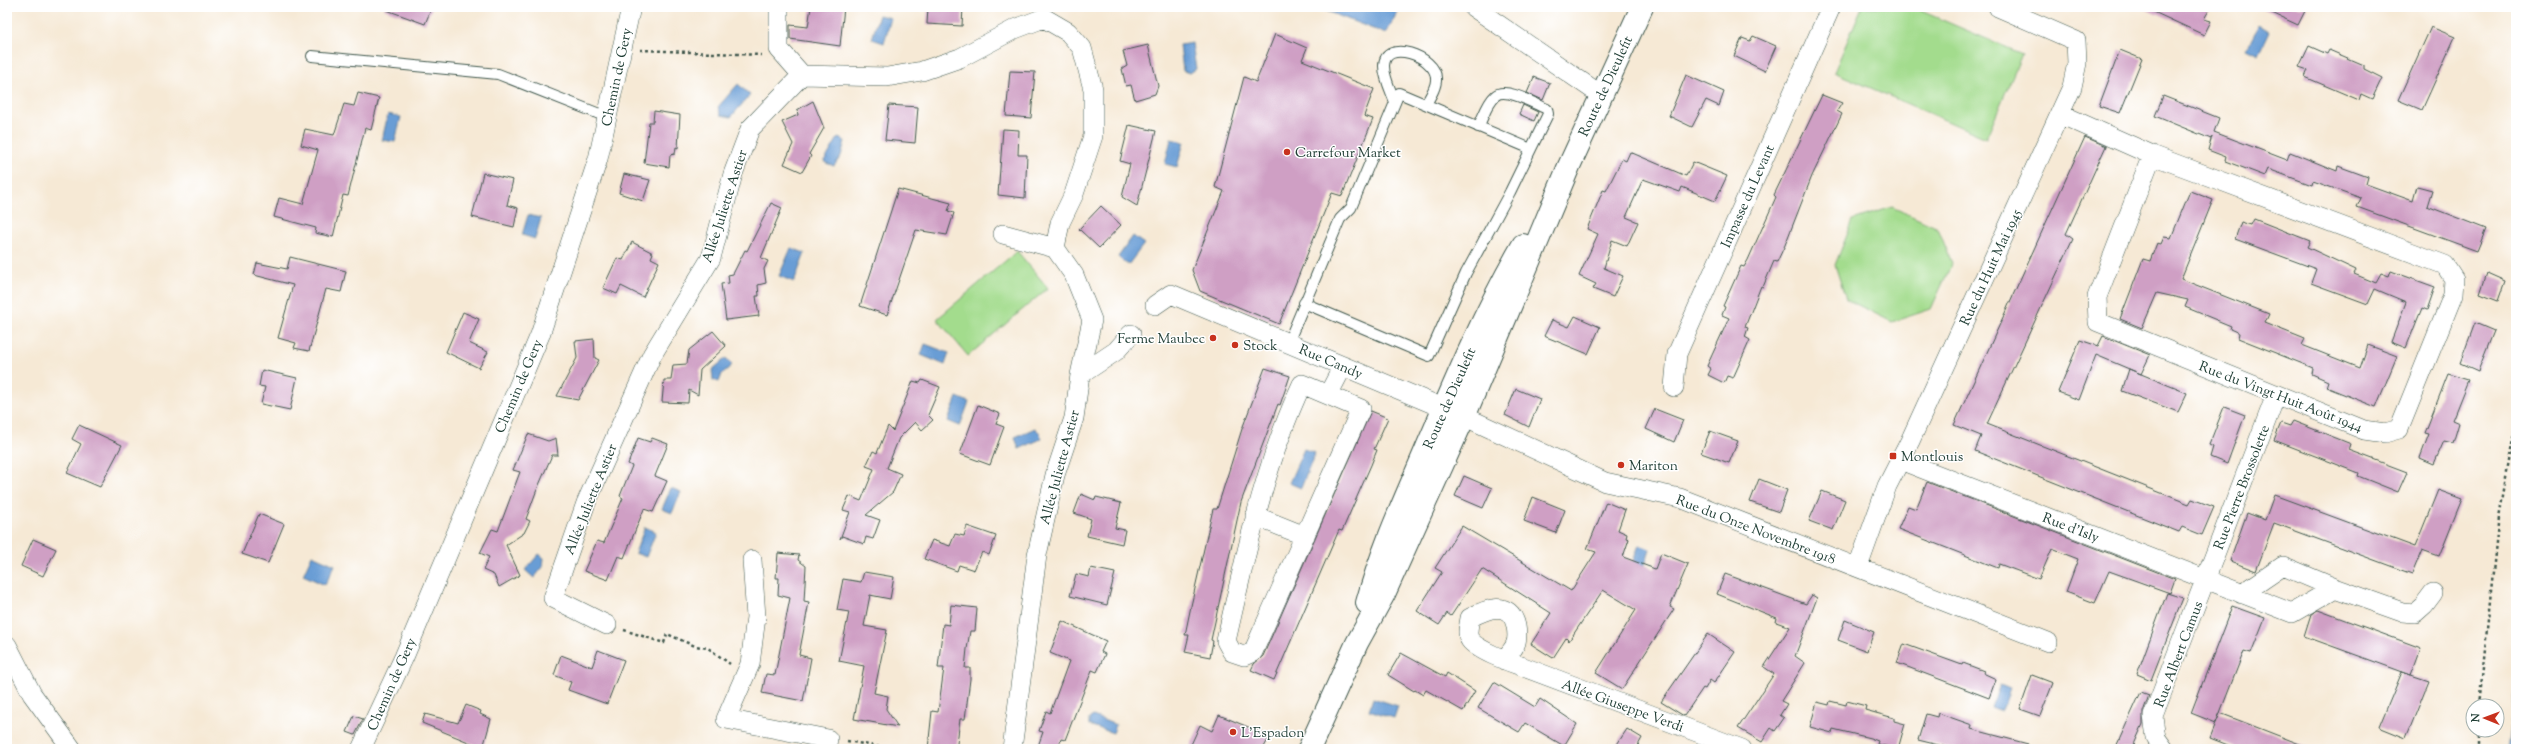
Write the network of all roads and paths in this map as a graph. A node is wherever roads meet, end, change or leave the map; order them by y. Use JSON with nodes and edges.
{"nodes":[{"id":1,"x":631,"y":7,"type":"edge"},
{"id":2,"x":779,"y":7,"type":"edge"},
{"id":3,"x":1473,"y":7,"type":"edge"},
{"id":4,"x":1642,"y":7,"type":"edge"},
{"id":5,"x":1831,"y":7,"type":"edge"},
{"id":6,"x":1998,"y":7,"type":"edge"},
{"id":7,"x":1041,"y":13,"type":"edge"},
{"id":8,"x":622,"y":50,"type":"junction"},
{"id":9,"x":783,"y":54,"type":"junction"},
{"id":10,"x":312,"y":56,"type":"dead end"},
{"id":11,"x":802,"y":75,"type":"junction"},
{"id":12,"x":1601,"y":95,"type":"junction"},
{"id":13,"x":1395,"y":102,"type":"junction"},
{"id":14,"x":1426,"y":104,"type":"junction"},
{"id":15,"x":2060,"y":114,"type":"junction"},
{"id":16,"x":607,"y":117,"type":"junction"},
{"id":17,"x":1478,"y":127,"type":"junction"},
{"id":18,"x":1531,"y":149,"type":"junction"},
{"id":19,"x":2152,"y":155,"type":"junction"},
{"id":20,"x":1569,"y":166,"type":"junction"},
{"id":21,"x":1002,"y":234,"type":"dead end"},
{"id":22,"x":1055,"y":248,"type":"junction"},
{"id":23,"x":1304,"y":303,"type":"junction"},
{"id":24,"x":1155,"y":305,"type":"dead end"},
{"id":25,"x":1131,"y":334,"type":"dead end"},
{"id":26,"x":1288,"y":343,"type":"junction"},
{"id":27,"x":1343,"y":366,"type":"junction"},
{"id":28,"x":1080,"y":375,"type":"junction"},
{"id":29,"x":1480,"y":381,"type":"junction"},
{"id":30,"x":1674,"y":387,"type":"dead end"},
{"id":31,"x":1328,"y":395,"type":"junction"},
{"id":32,"x":2276,"y":395,"type":"junction"},
{"id":33,"x":1443,"y":409,"type":"junction"},
{"id":34,"x":1464,"y":417,"type":"junction"},
{"id":35,"x":2516,"y":421,"type":"edge"},
{"id":36,"x":1900,"y":460,"type":"junction"},
{"id":37,"x":1255,"y":516,"type":"junction"},
{"id":38,"x":1305,"y":536,"type":"junction"},
{"id":39,"x":1407,"y":544,"type":"junction"},
{"id":40,"x":752,"y":560,"type":"dead end"},
{"id":41,"x":1858,"y":567,"type":"junction"},
{"id":42,"x":2206,"y":580,"type":"junction"},
{"id":43,"x":2335,"y":588,"type":"junction"},
{"id":44,"x":2433,"y":593,"type":"dead end"},
{"id":45,"x":2242,"y":594,"type":"junction"},
{"id":46,"x":607,"y":625,"type":"joint"},
{"id":47,"x":2048,"y":642,"type":"dead end"},
{"id":48,"x":1357,"y":643,"type":"junction"},
{"id":49,"x":7,"y":645,"type":"edge"},
{"id":50,"x":1504,"y":660,"type":"dead end"},
{"id":51,"x":746,"y":674,"type":"junction"},
{"id":52,"x":2480,"y":698,"type":"edge"},
{"id":53,"x":2479,"y":738,"type":"edge"},
{"id":54,"x":827,"y":744,"type":"edge"},
{"id":55,"x":72,"y":749,"type":"edge"},
{"id":56,"x":361,"y":749,"type":"edge"},
{"id":57,"x":891,"y":749,"type":"edge"},
{"id":58,"x":1012,"y":749,"type":"edge"},
{"id":59,"x":1309,"y":749,"type":"edge"},
{"id":60,"x":1742,"y":749,"type":"edge"},
{"id":61,"x":2164,"y":749,"type":"edge"},
{"id":62,"x":2479,"y":749,"type":"edge"}],
"edges":[{"from":1,"to":8,"type":"street","name":"Chemin de Gery"},
{"from":2,"to":9,"type":"street"},
{"from":3,"to":12,"type":"street"},
{"from":4,"to":12,"type":"main road","name":"Route de Dieulefit"},
{"from":5,"to":30,"type":"street","name":"Impasse du Levant"},
{"from":6,"to":15,"type":"street","name":"Rue du Huit Mai 1945"},
{"from":7,"to":11,"type":"street"},
{"from":7,"to":22,"type":"street"},
{"from":8,"to":9,"type":"path"},
{"from":8,"to":16,"type":"street","name":"Chemin de Gery"},
{"from":9,"to":11,"type":"street"},
{"from":10,"to":16,"type":"lane"},
{"from":11,"to":46,"type":"street","name":"Allée Juliette Astier"},
{"from":12,"to":20,"type":"main road","name":"Route de Dieulefit"},
{"from":13,"to":14,"type":"lane"},
{"from":13,"to":14,"type":"lane"},
{"from":13,"to":23,"type":"lane"},
{"from":14,"to":17,"type":"lane"},
{"from":15,"to":19,"type":"street","name":"Rue du Vingt Huit Août 1944"},
{"from":15,"to":36,"type":"street","name":"Rue du Huit Mai 1945"},
{"from":16,"to":56,"type":"street","name":"Chemin de Gery"},
{"from":17,"to":18,"type":"lane"},
{"from":17,"to":18,"type":"lane"},
{"from":18,"to":23,"type":"lane"},
{"from":19,"to":32,"type":"street","name":"Rue du Vingt Huit Août 1944"},
{"from":19,"to":32,"type":"street","name":"Rue du Vingt Huit Août 1944"},
{"from":20,"to":29,"type":"main road","name":"Route de Dieulefit"},
{"from":20,"to":33,"type":"main road","name":"Route de Dieulefit"},
{"from":21,"to":22,"type":"street"},
{"from":22,"to":28,"type":"street","name":"Allée Juliette Astier"},
{"from":23,"to":26,"type":"lane"},
{"from":24,"to":26,"type":"street","name":"Rue Candy"},
{"from":25,"to":28,"type":"street"},
{"from":26,"to":27,"type":"street","name":"Rue Candy"},
{"from":27,"to":31,"type":"street"},
{"from":27,"to":33,"type":"street","name":"Rue Candy"},
{"from":28,"to":58,"type":"street","name":"Allée Juliette Astier"},
{"from":29,"to":33,"type":"main road"},
{"from":29,"to":34,"type":"main road","name":"Route de Dieulefit"},
{"from":31,"to":37,"type":"street"},
{"from":31,"to":38,"type":"street"},
{"from":32,"to":42,"type":"street","name":"Rue Pierre Brossolette"},
{"from":33,"to":34,"type":"street","name":"Rue du Onze Novembre 1918"},
{"from":33,"to":39,"type":"street"},
{"from":33,"to":48,"type":"main road","name":"Route de Dieulefit"},
{"from":34,"to":39,"type":"main road","name":"Route de Dieulefit"},
{"from":34,"to":41,"type":"street","name":"Rue du Onze Novembre 1918"},
{"from":35,"to":52,"type":"path"},
{"from":36,"to":41,"type":"street","name":"Rue du Huit Mai 1945"},
{"from":36,"to":42,"type":"street","name":"Rue d'Isly"},
{"from":37,"to":38,"type":"street"},
{"from":37,"to":38,"type":"street"},
{"from":39,"to":48,"type":"main road","name":"Route de Dieulefit"},
{"from":40,"to":51,"type":"street"},
{"from":41,"to":47,"type":"street","name":"Rue du Onze Novembre 1918"},
{"from":42,"to":45,"type":"street","name":"Rue d'Isly"},
{"from":42,"to":61,"type":"street","name":"Rue Albert Camus"},
{"from":43,"to":44,"type":"street"},
{"from":43,"to":45,"type":"street","name":"Rue d'Isly"},
{"from":43,"to":45,"type":"street"},
{"from":46,"to":51,"type":"path"},
{"from":48,"to":59,"type":"main road","name":"Route de Dieulefit"},
{"from":49,"to":55,"type":"street"},
{"from":50,"to":60,"type":"street","name":"Allée Giuseppe Verdi"},
{"from":51,"to":54,"type":"street"},
{"from":53,"to":62,"type":"path"},
{"from":54,"to":57,"type":"path"}]}
